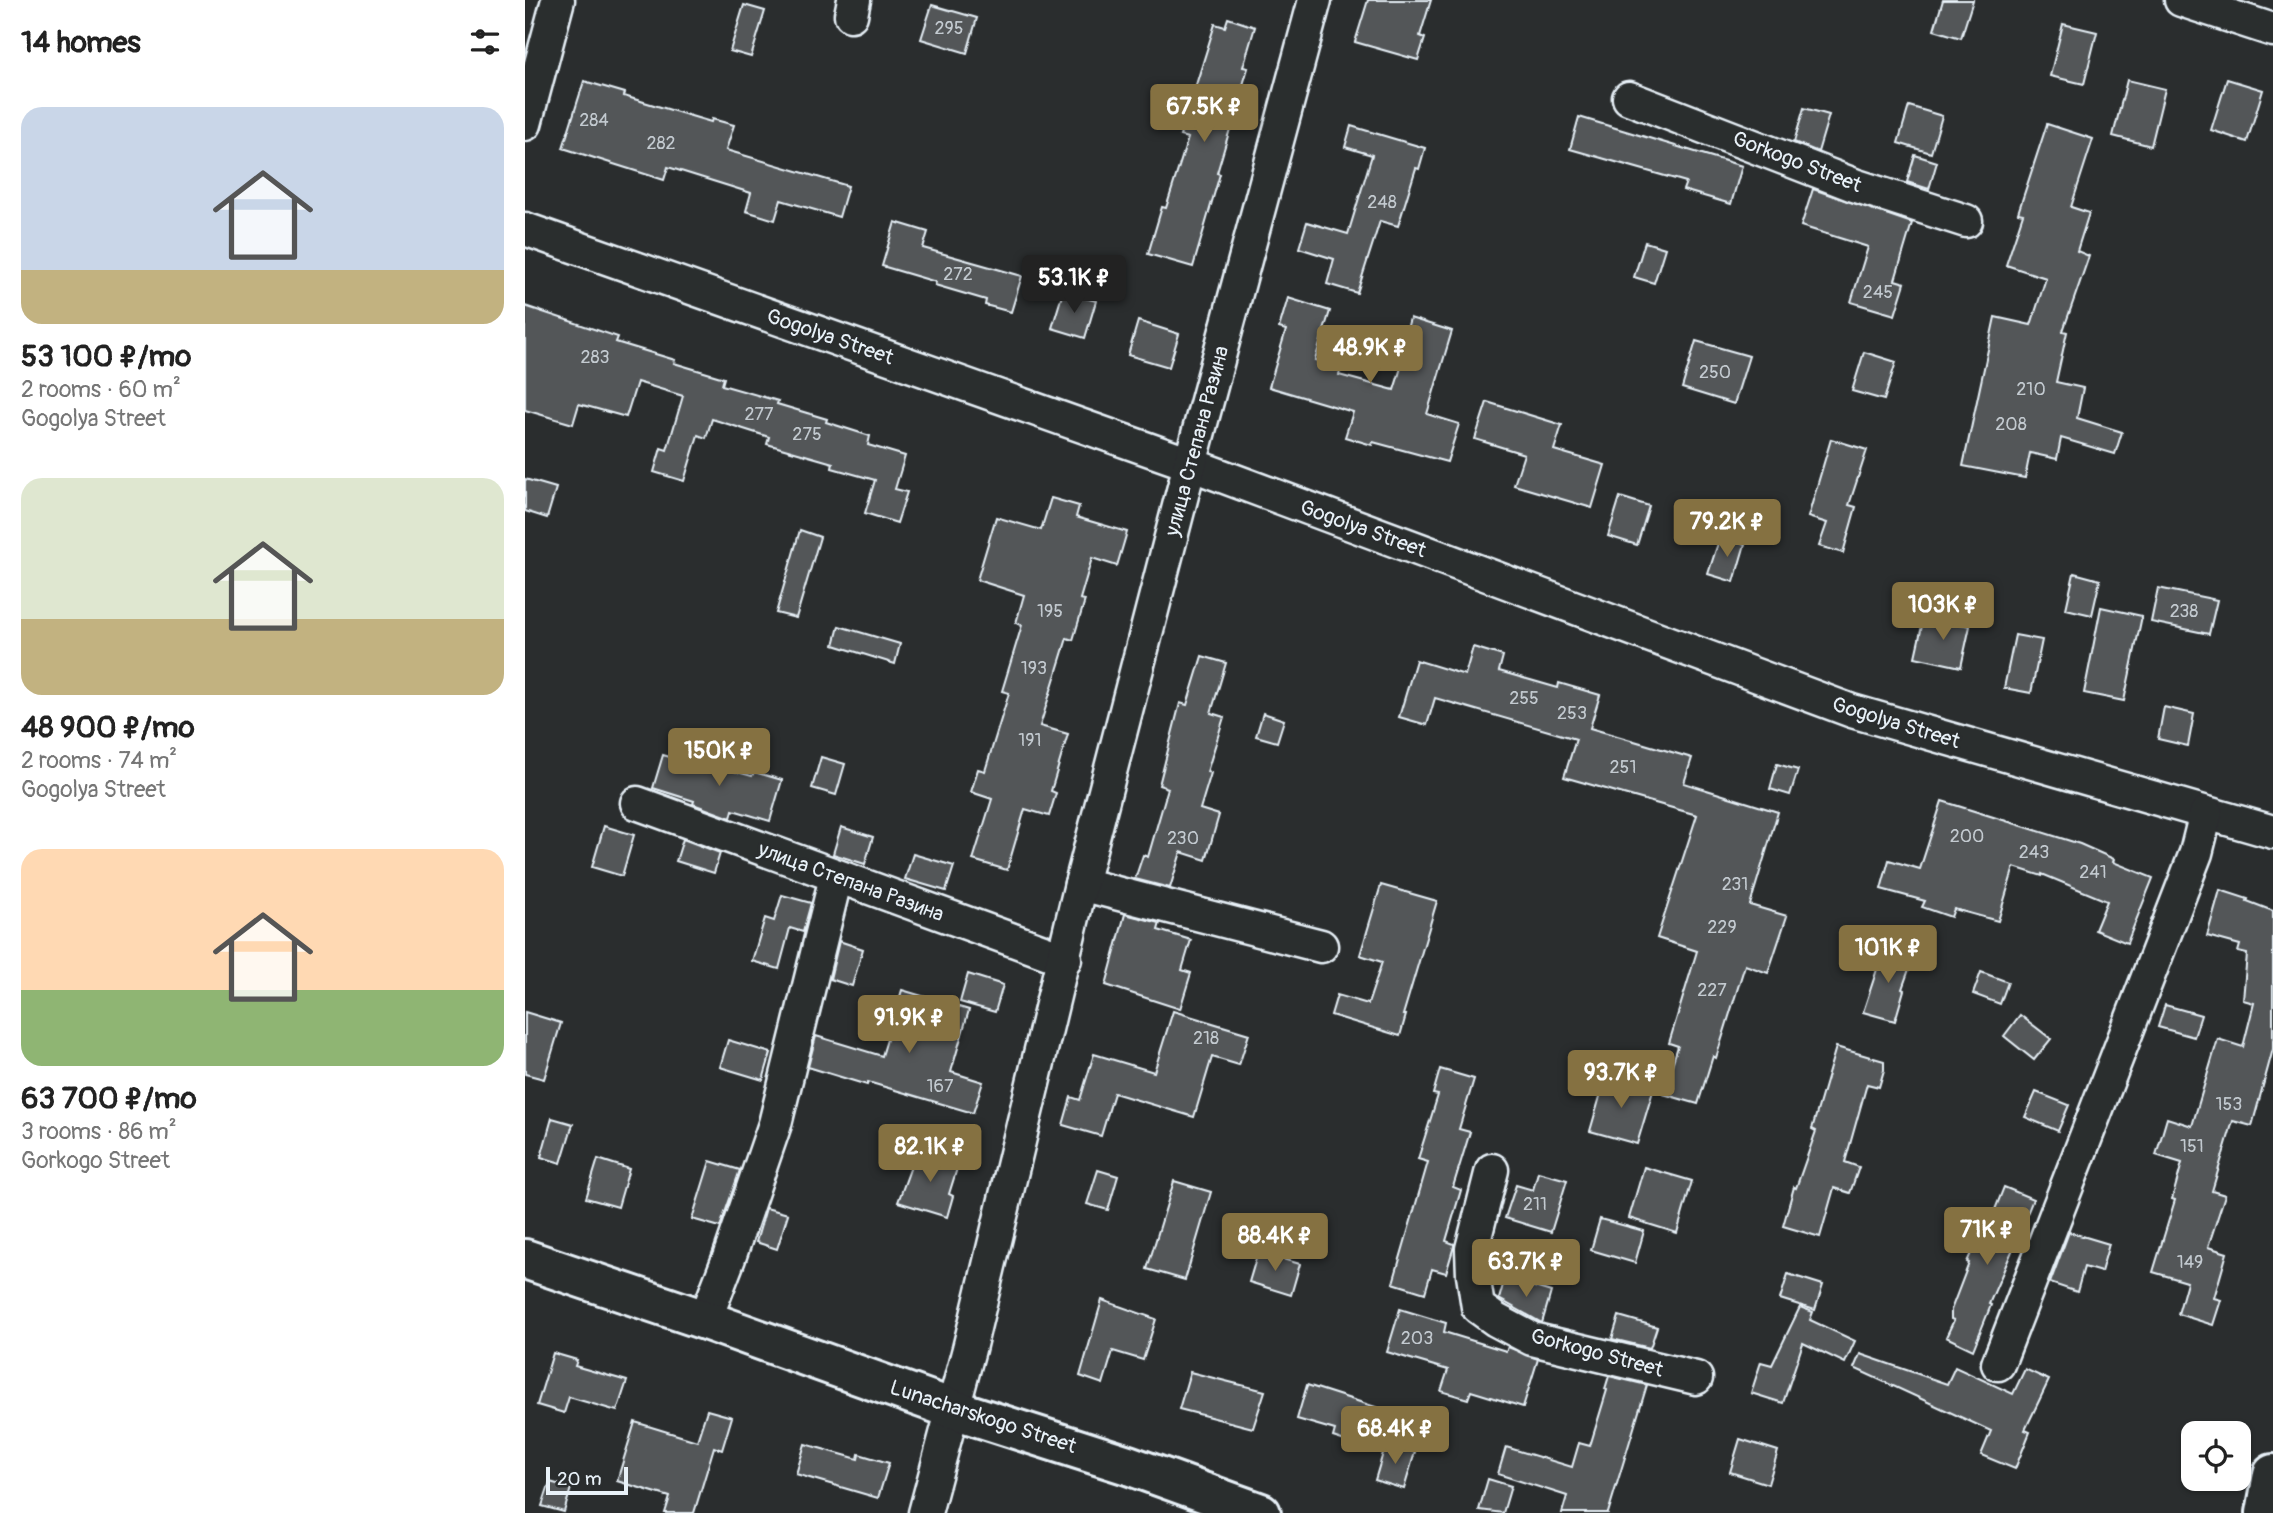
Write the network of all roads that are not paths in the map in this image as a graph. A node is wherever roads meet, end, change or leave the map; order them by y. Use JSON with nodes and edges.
{"nodes":[{"id":1,"x":558,"y":0,"type":"edge"},
{"id":2,"x":1315,"y":0,"type":"edge"},
{"id":3,"x":2181,"y":0,"type":"edge"},
{"id":4,"x":2273,"y":30,"type":"edge"},
{"id":5,"x":1629,"y":98,"type":"dead end"},
{"id":6,"x":525,"y":124,"type":"edge"},
{"id":7,"x":1966,"y":221,"type":"dead end"},
{"id":8,"x":525,"y":229,"type":"edge"},
{"id":9,"x":1190,"y":464,"type":"junction"},
{"id":10,"x":637,"y":803,"type":"dead end"},
{"id":11,"x":2206,"y":813,"type":"junction"},
{"id":12,"x":2273,"y":832,"type":"edge"},
{"id":13,"x":836,"y":877,"type":"junction"},
{"id":14,"x":1081,"y":884,"type":"junction"},
{"id":15,"x":1321,"y":946,"type":"dead end"},
{"id":16,"x":1065,"y":959,"type":"junction"},
{"id":17,"x":1492,"y":1170,"type":"dead end"},
{"id":18,"x":525,"y":1259,"type":"edge"},
{"id":19,"x":705,"y":1320,"type":"junction"},
{"id":20,"x":1997,"y":1364,"type":"dead end"},
{"id":21,"x":1696,"y":1378,"type":"dead end"},
{"id":22,"x":953,"y":1409,"type":"junction"},
{"id":23,"x":2273,"y":1474,"type":"edge"},
{"id":24,"x":925,"y":1513,"type":"edge"},
{"id":25,"x":1261,"y":1513,"type":"edge"},
{"id":26,"x":2266,"y":1513,"type":"edge"}],
"edges":[{"from":1,"to":6,"type":"street"},
{"from":2,"to":9,"type":"street","name":"улица Степана Разина"},
{"from":3,"to":4,"type":"street"},
{"from":5,"to":7,"type":"street","name":"Gorkogo Street"},
{"from":8,"to":9,"type":"street","name":"Gogolya Street"},
{"from":9,"to":11,"type":"street","name":"Gogolya Street"},
{"from":9,"to":14,"type":"street","name":"улица Степана Разина"},
{"from":10,"to":13,"type":"street","name":"улица Степана Разина"},
{"from":11,"to":12,"type":"street","name":"Gogolya Street"},
{"from":11,"to":20,"type":"street"},
{"from":13,"to":16,"type":"street","name":"улица Степана Разина"},
{"from":13,"to":19,"type":"street"},
{"from":14,"to":15,"type":"street"},
{"from":14,"to":16,"type":"street","name":"улица Степана Разина"},
{"from":16,"to":22,"type":"street","name":"улица Степана Разина"},
{"from":17,"to":21,"type":"street","name":"Gorkogo Street"},
{"from":18,"to":19,"type":"main road","name":"Lunacharskogo Street"},
{"from":19,"to":22,"type":"main road","name":"Lunacharskogo Street"},
{"from":22,"to":24,"type":"street","name":"улица Степана Разина"},
{"from":22,"to":25,"type":"main road","name":"Lunacharskogo Street"},
{"from":23,"to":26,"type":"main road"}]}
